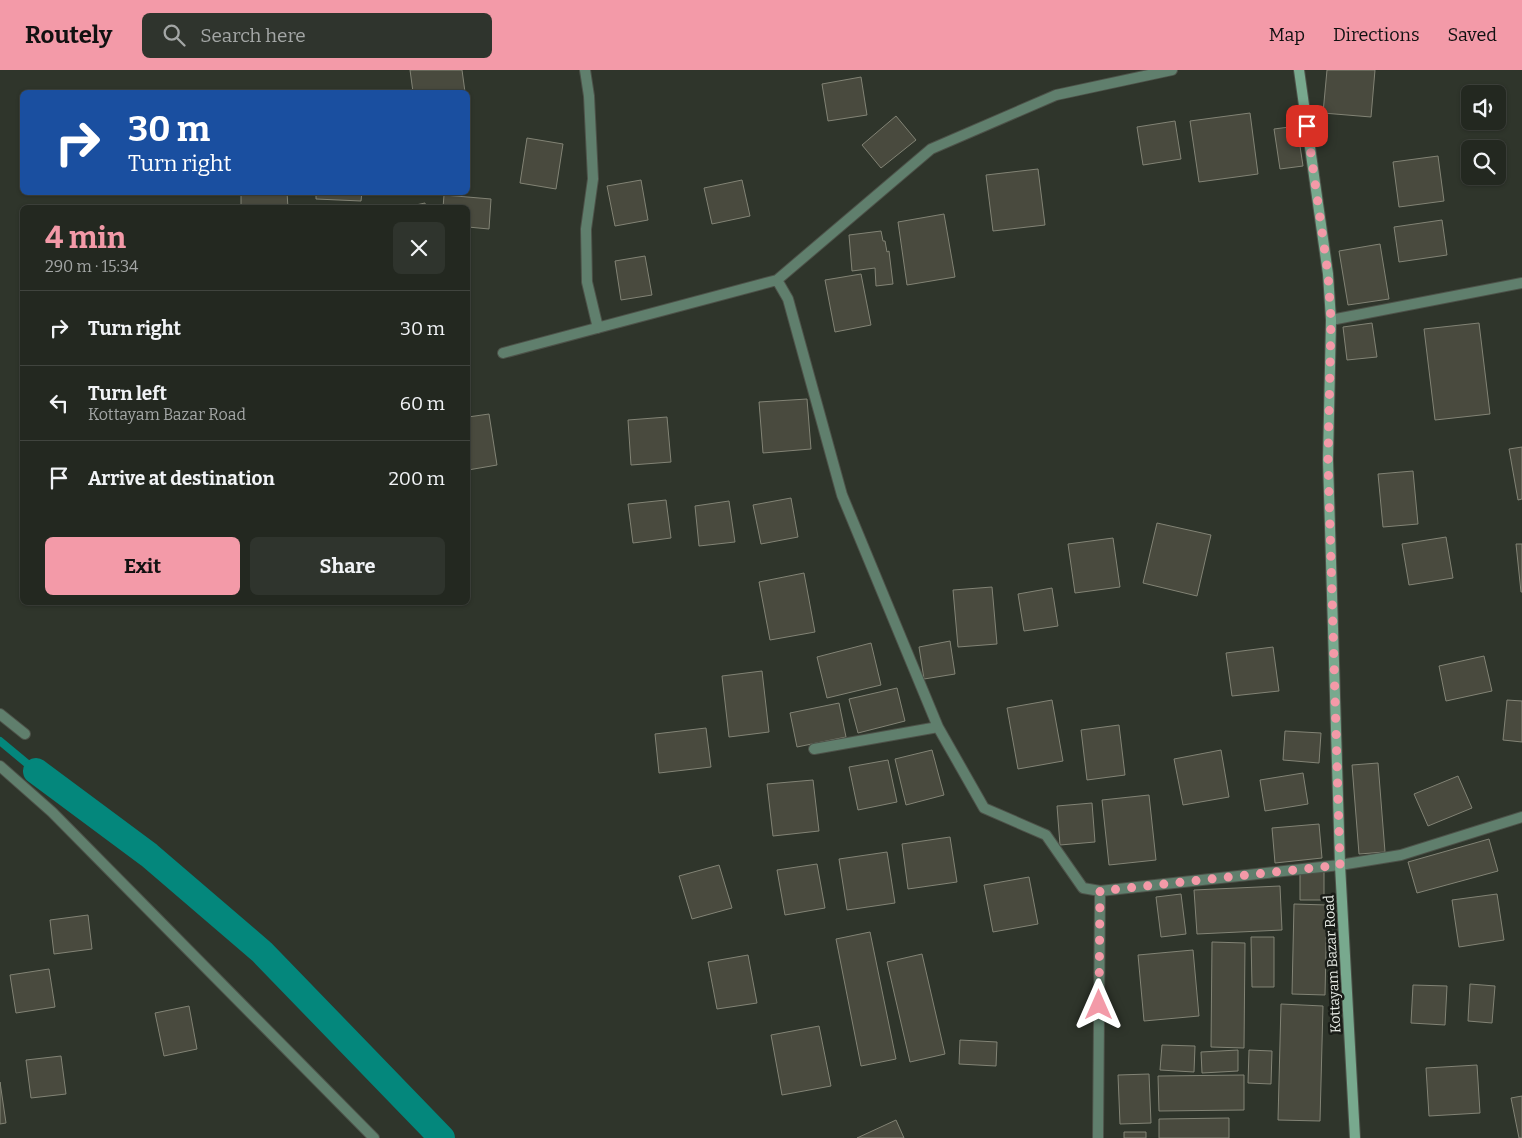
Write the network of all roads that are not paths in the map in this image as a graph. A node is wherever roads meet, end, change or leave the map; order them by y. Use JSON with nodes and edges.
{"nodes":[{"id":1,"x":585,"y":70,"type":"edge"},
{"id":2,"x":1172,"y":70,"type":"edge"},
{"id":3,"x":1299,"y":70,"type":"edge"},
{"id":4,"x":777,"y":280,"type":"junction"},
{"id":5,"x":1522,"y":283,"type":"edge"},
{"id":6,"x":1331,"y":320,"type":"junction"},
{"id":7,"x":598,"y":328,"type":"junction"},
{"id":8,"x":504,"y":353,"type":"dead end"},
{"id":9,"x":0,"y":714,"type":"edge"},
{"id":10,"x":938,"y":727,"type":"junction"},
{"id":11,"x":26,"y":734,"type":"dead end"},
{"id":12,"x":814,"y":749,"type":"dead end"},
{"id":13,"x":0,"y":766,"type":"edge"},
{"id":14,"x":1522,"y":817,"type":"edge"},
{"id":15,"x":1340,"y":865,"type":"junction"},
{"id":16,"x":1100,"y":891,"type":"junction"},
{"id":17,"x":374,"y":1138,"type":"edge"},
{"id":18,"x":1098,"y":1138,"type":"edge"},
{"id":19,"x":1355,"y":1138,"type":"edge"}],
"edges":[{"from":1,"to":7,"type":"street"},
{"from":2,"to":4,"type":"street"},
{"from":3,"to":6,"type":"main road","name":"Kottayam Bazar Road"},
{"from":4,"to":7,"type":"street"},
{"from":4,"to":10,"type":"street"},
{"from":5,"to":6,"type":"street"},
{"from":6,"to":15,"type":"main road","name":"Kottayam Bazar Road"},
{"from":7,"to":8,"type":"street"},
{"from":9,"to":11,"type":"street"},
{"from":10,"to":12,"type":"street"},
{"from":10,"to":16,"type":"street"},
{"from":13,"to":17,"type":"street"},
{"from":14,"to":15,"type":"street"},
{"from":15,"to":16,"type":"street"},
{"from":15,"to":19,"type":"main road","name":"Kottayam Bazar Road"},
{"from":16,"to":18,"type":"street"}]}
